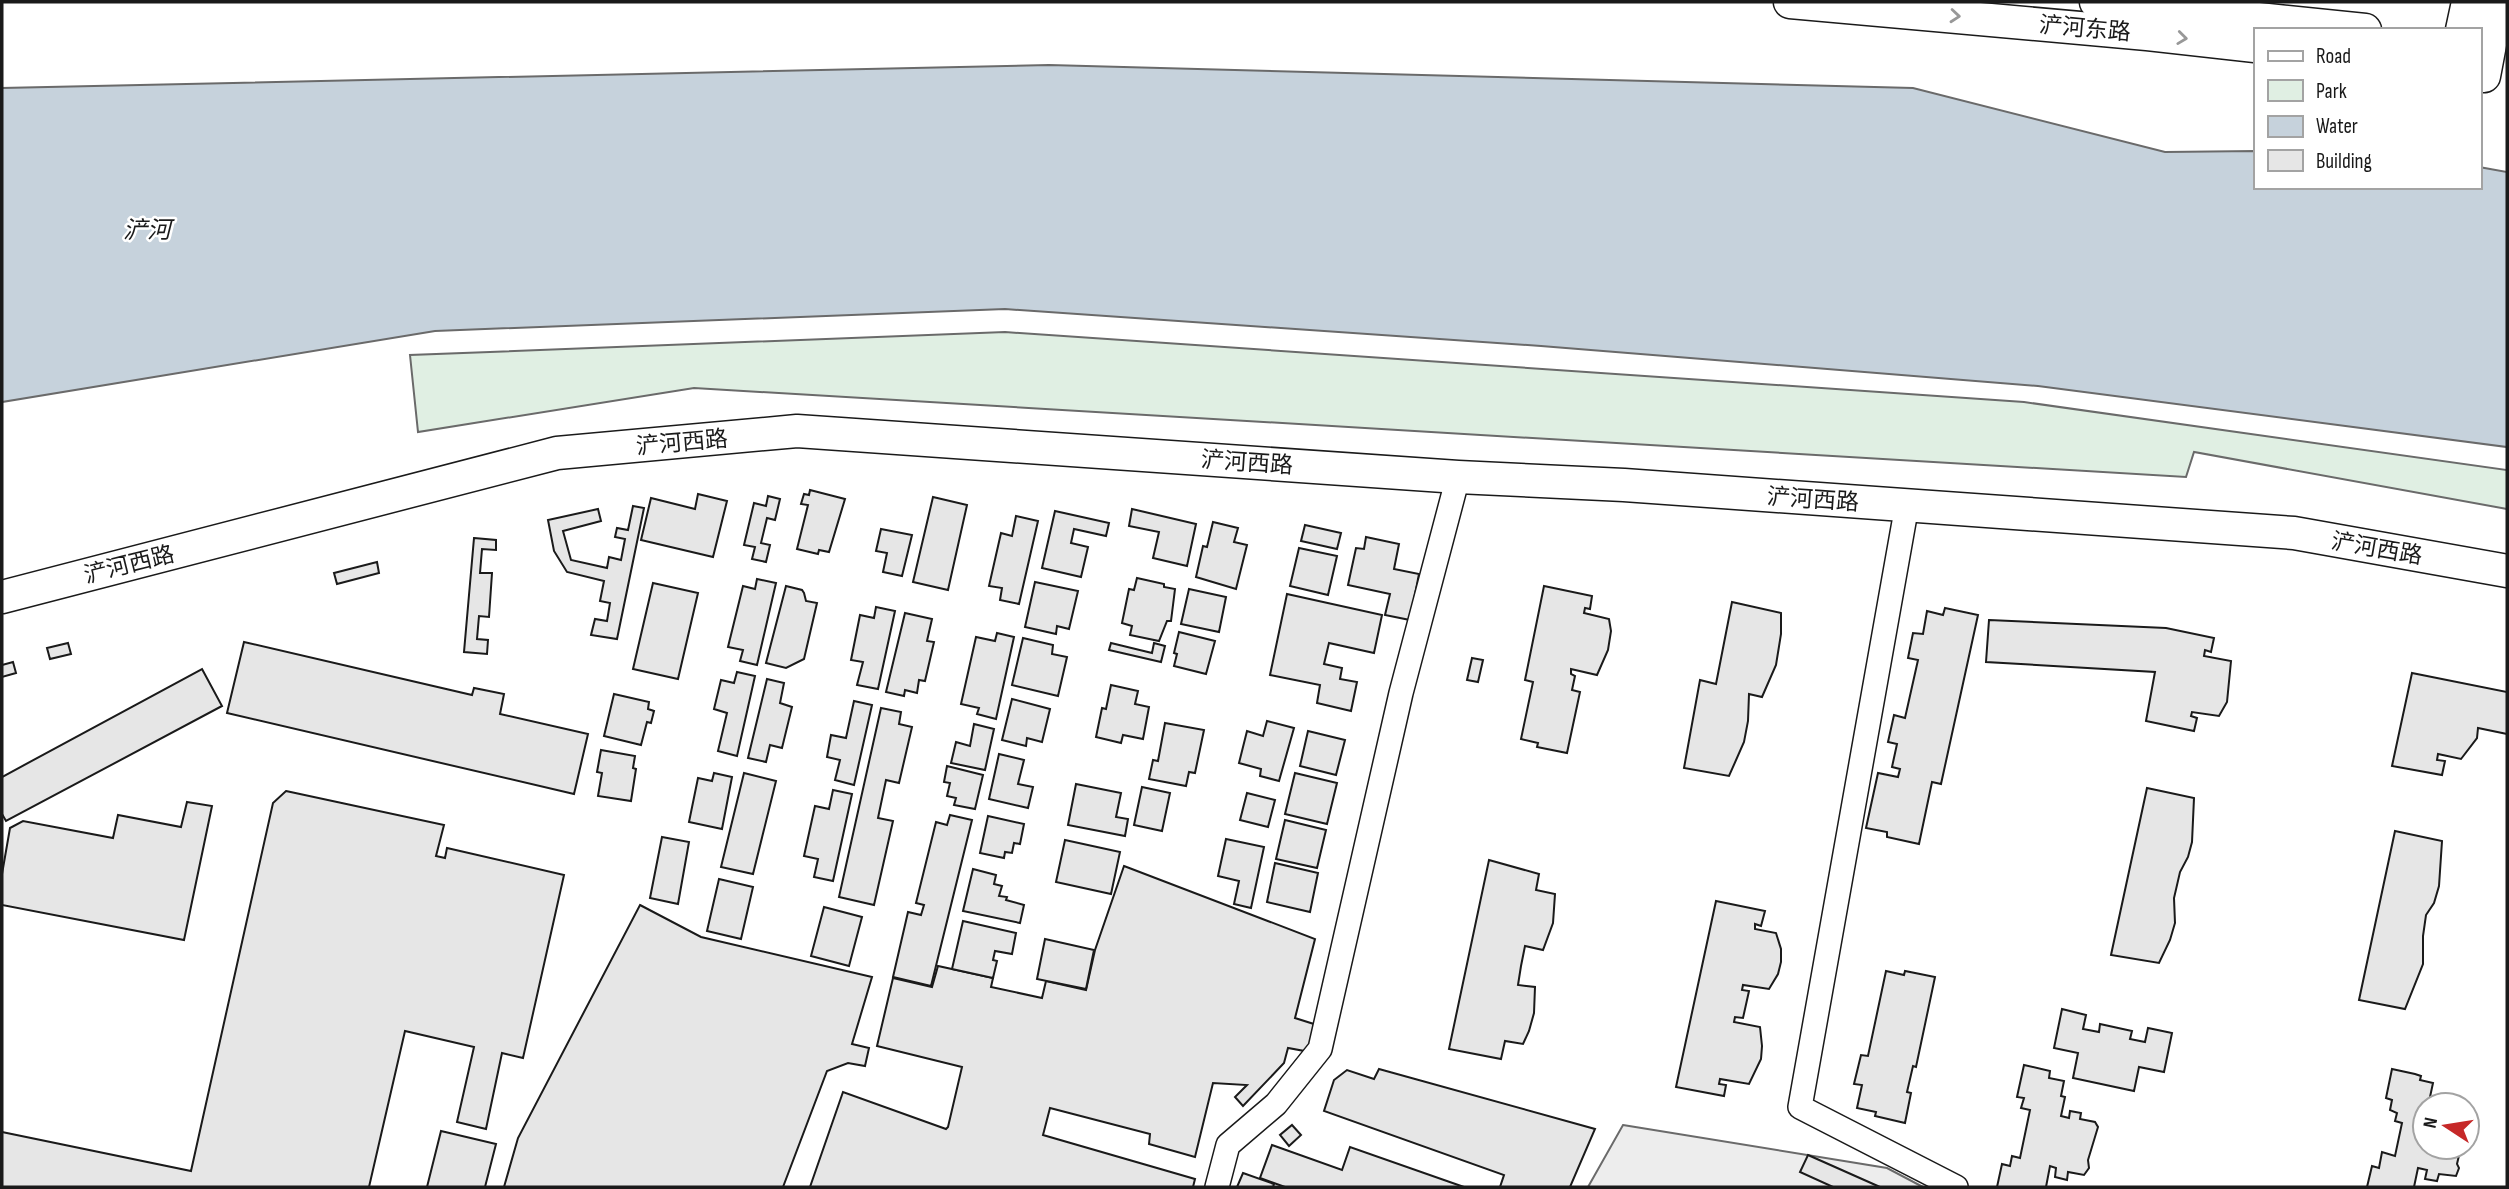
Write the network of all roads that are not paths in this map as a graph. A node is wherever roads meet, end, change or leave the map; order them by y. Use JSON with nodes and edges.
{"nodes":[{"id":1,"x":1790,"y":2,"type":"edge"},
{"id":2,"x":2096,"y":2,"type":"edge"},
{"id":3,"x":2468,"y":2,"type":"edge"},
{"id":4,"x":2498,"y":2,"type":"edge"},
{"id":5,"x":2346,"y":28,"type":"edge"},
{"id":6,"x":2462,"y":28,"type":"edge"},
{"id":7,"x":2254,"y":46,"type":"edge"},
{"id":8,"x":2491,"y":63,"type":"edge"},
{"id":9,"x":1458,"y":477,"type":"junction"},
{"id":10,"x":1907,"y":505,"type":"junction"},
{"id":11,"x":2507,"y":571,"type":"edge"},
{"id":12,"x":2,"y":597,"type":"edge"},
{"id":13,"x":1217,"y":1187,"type":"edge"},
{"id":14,"x":1956,"y":1187,"type":"edge"}],
"edges":[{"from":1,"to":7,"type":"street","name":"浐河东路","one_way":true},
{"from":2,"to":5,"type":"street","name":"浐河东路"},
{"from":3,"to":6,"type":"street"},
{"from":4,"to":8,"type":"street"},
{"from":9,"to":10,"type":"street","name":"浐河西路"},
{"from":9,"to":12,"type":"street","name":"浐河西路"},
{"from":9,"to":13,"type":"street"},
{"from":10,"to":11,"type":"street","name":"浐河西路"},
{"from":10,"to":14,"type":"street"}]}
